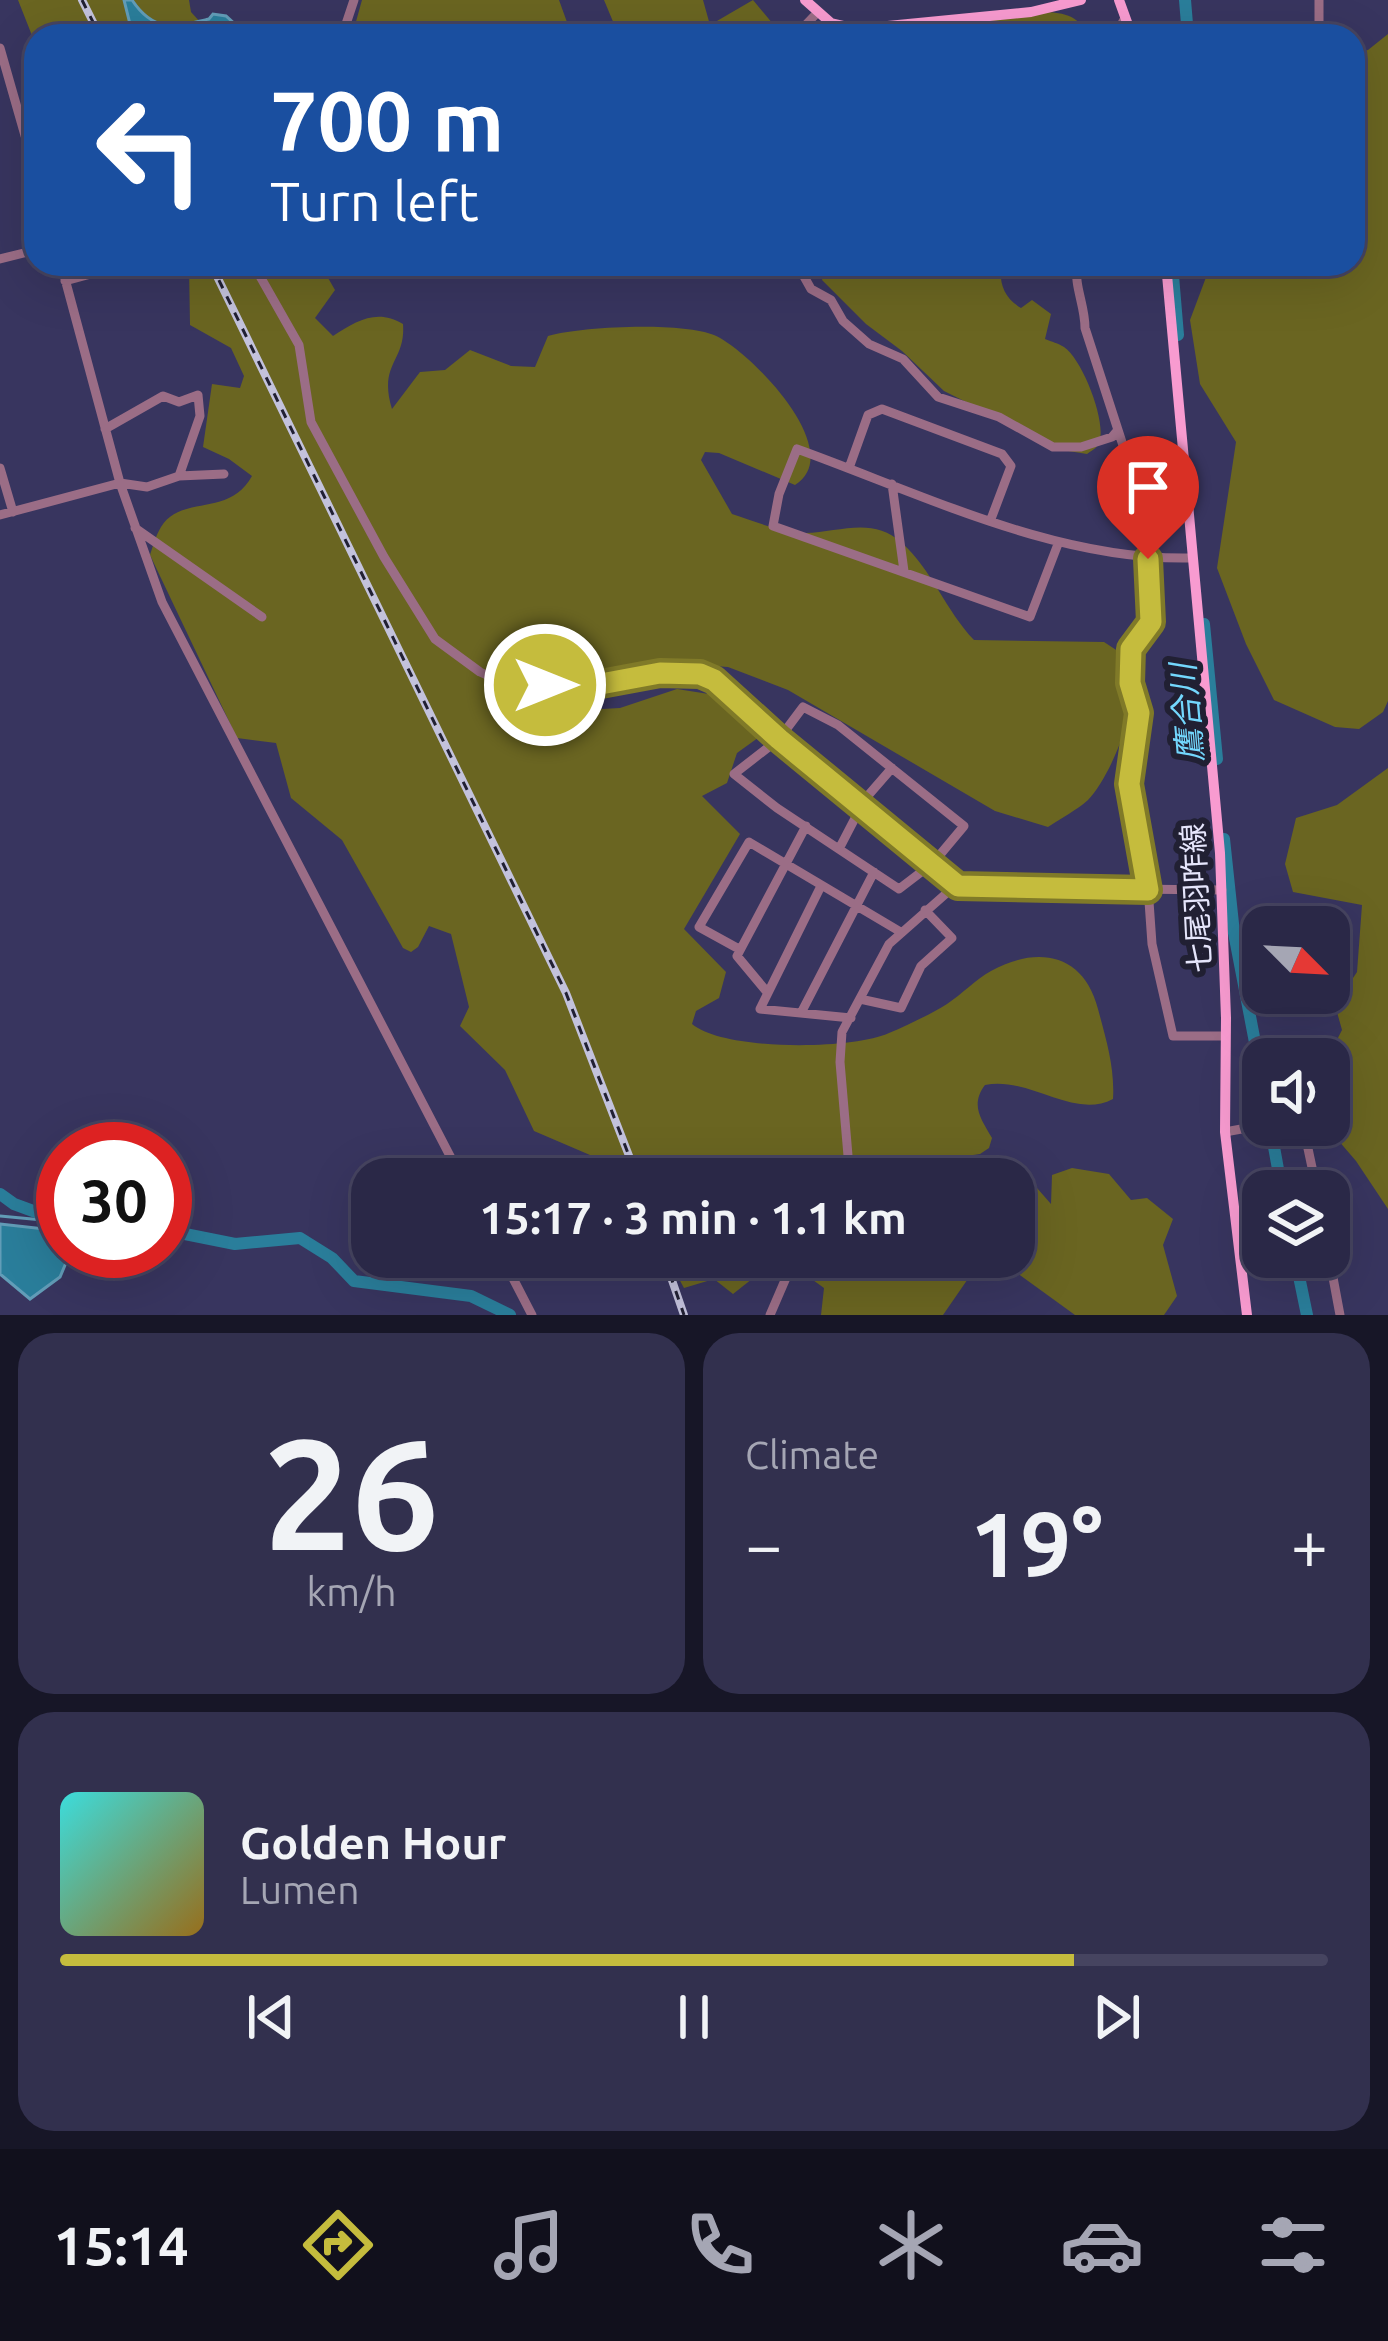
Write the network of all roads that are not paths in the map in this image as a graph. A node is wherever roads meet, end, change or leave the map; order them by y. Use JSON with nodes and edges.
{"nodes":[{"id":1,"x":805,"y":0,"type":"edge"},
{"id":2,"x":1081,"y":0,"type":"edge"},
{"id":3,"x":1119,"y":0,"type":"edge"},
{"id":4,"x":817,"y":13,"type":"junction"},
{"id":5,"x":1125,"y":18,"type":"junction"},
{"id":6,"x":806,"y":24,"type":"edge"},
{"id":7,"x":835,"y":24,"type":"edge"},
{"id":8,"x":908,"y":24,"type":"edge"},
{"id":9,"x":1122,"y":24,"type":"edge"},
{"id":10,"x":1127,"y":24,"type":"edge"},
{"id":11,"x":0,"y":48,"type":"edge"},
{"id":12,"x":12,"y":88,"type":"junction"},
{"id":13,"x":0,"y":91,"type":"edge"},
{"id":14,"x":24,"y":131,"type":"edge"},
{"id":15,"x":64,"y":276,"type":"edge"},
{"id":16,"x":75,"y":276,"type":"edge"},
{"id":17,"x":260,"y":276,"type":"edge"},
{"id":18,"x":804,"y":276,"type":"edge"},
{"id":19,"x":1077,"y":276,"type":"edge"},
{"id":20,"x":1167,"y":276,"type":"edge"},
{"id":21,"x":65,"y":281,"type":"junction"},
{"id":22,"x":105,"y":429,"type":"junction"},
{"id":23,"x":1118,"y":430,"type":"junction"},
{"id":24,"x":0,"y":468,"type":"edge"},
{"id":25,"x":848,"y":468,"type":"junction"},
{"id":26,"x":224,"y":474,"type":"dead end"},
{"id":27,"x":178,"y":476,"type":"junction"},
{"id":28,"x":120,"y":483,"type":"junction"},
{"id":29,"x":892,"y":484,"type":"junction"},
{"id":30,"x":13,"y":512,"type":"junction"},
{"id":31,"x":0,"y":515,"type":"edge"},
{"id":32,"x":991,"y":519,"type":"junction"},
{"id":33,"x":135,"y":528,"type":"junction"},
{"id":34,"x":1058,"y":544,"type":"junction"},
{"id":35,"x":1191,"y":558,"type":"junction"},
{"id":36,"x":1148,"y":559,"type":"junction"},
{"id":37,"x":904,"y":571,"type":"junction"},
{"id":38,"x":262,"y":617,"type":"dead end"},
{"id":39,"x":779,"y":739,"type":"junction"},
{"id":40,"x":892,"y":768,"type":"junction"},
{"id":41,"x":861,"y":806,"type":"junction"},
{"id":42,"x":806,"y":826,"type":"junction"},
{"id":43,"x":838,"y":850,"type":"junction"},
{"id":44,"x":933,"y":863,"type":"junction"},
{"id":45,"x":786,"y":864,"type":"junction"},
{"id":46,"x":874,"y":872,"type":"junction"},
{"id":47,"x":821,"y":886,"type":"junction"},
{"id":48,"x":958,"y":886,"type":"junction"},
{"id":49,"x":1148,"y":890,"type":"junction"},
{"id":50,"x":1222,"y":890,"type":"junction"},
{"id":51,"x":855,"y":907,"type":"junction"},
{"id":52,"x":925,"y":910,"type":"junction"},
{"id":53,"x":899,"y":932,"type":"junction"},
{"id":54,"x":739,"y":949,"type":"junction"},
{"id":55,"x":767,"y":992,"type":"junction"},
{"id":56,"x":860,"y":999,"type":"junction"},
{"id":57,"x":801,"y":1013,"type":"junction"},
{"id":58,"x":851,"y":1018,"type":"junction"},
{"id":59,"x":1225,"y":1036,"type":"junction"},
{"id":60,"x":1242,"y":1129,"type":"edge"},
{"id":61,"x":1225,"y":1132,"type":"junction"},
{"id":62,"x":451,"y":1158,"type":"edge"},
{"id":63,"x":848,"y":1158,"type":"edge"},
{"id":64,"x":513,"y":1278,"type":"edge"},
{"id":65,"x":786,"y":1278,"type":"edge"},
{"id":66,"x":1333,"y":1278,"type":"edge"},
{"id":67,"x":532,"y":1315,"type":"edge"},
{"id":68,"x":770,"y":1315,"type":"edge"},
{"id":69,"x":1246,"y":1315,"type":"edge"},
{"id":70,"x":1340,"y":1315,"type":"edge"}],
"edges":[{"from":1,"to":4,"type":"main road"},
{"from":2,"to":8,"type":"main road"},
{"from":3,"to":5,"type":"main road"},
{"from":4,"to":6,"type":"street"},
{"from":4,"to":7,"type":"main road"},
{"from":5,"to":9,"type":"street"},
{"from":5,"to":10,"type":"main road"},
{"from":11,"to":12,"type":"street"},
{"from":12,"to":13,"type":"street"},
{"from":12,"to":14,"type":"street"},
{"from":15,"to":21,"type":"street"},
{"from":16,"to":21,"type":"street"},
{"from":17,"to":39,"type":"street"},
{"from":18,"to":23,"type":"street"},
{"from":19,"to":23,"type":"street"},
{"from":20,"to":35,"type":"main road","name":"七尾羽咋線"},
{"from":21,"to":22,"type":"street"},
{"from":22,"to":27,"type":"street"},
{"from":22,"to":28,"type":"street"},
{"from":23,"to":36,"type":"street"},
{"from":24,"to":30,"type":"street"},
{"from":25,"to":29,"type":"street"},
{"from":25,"to":32,"type":"street"},
{"from":25,"to":37,"type":"street"},
{"from":26,"to":27,"type":"street"},
{"from":27,"to":28,"type":"street"},
{"from":28,"to":30,"type":"street"},
{"from":28,"to":33,"type":"street"},
{"from":29,"to":32,"type":"street"},
{"from":29,"to":37,"type":"street"},
{"from":30,"to":31,"type":"street"},
{"from":32,"to":34,"type":"street"},
{"from":33,"to":38,"type":"street"},
{"from":33,"to":62,"type":"street"},
{"from":34,"to":36,"type":"street"},
{"from":34,"to":37,"type":"street"},
{"from":35,"to":36,"type":"street"},
{"from":35,"to":50,"type":"main road","name":"七尾羽咋線"},
{"from":36,"to":49,"type":"street"},
{"from":39,"to":40,"type":"street"},
{"from":39,"to":41,"type":"street"},
{"from":39,"to":42,"type":"street"},
{"from":40,"to":41,"type":"street"},
{"from":40,"to":44,"type":"street"},
{"from":41,"to":43,"type":"street"},
{"from":41,"to":44,"type":"street"},
{"from":42,"to":43,"type":"street"},
{"from":42,"to":45,"type":"street"},
{"from":43,"to":46,"type":"street"},
{"from":44,"to":46,"type":"street"},
{"from":44,"to":48,"type":"street"},
{"from":45,"to":47,"type":"street"},
{"from":45,"to":54,"type":"street"},
{"from":45,"to":54,"type":"street"},
{"from":46,"to":51,"type":"street"},
{"from":47,"to":51,"type":"street"},
{"from":47,"to":55,"type":"street"},
{"from":48,"to":49,"type":"street"},
{"from":48,"to":52,"type":"street"},
{"from":49,"to":50,"type":"street"},
{"from":49,"to":59,"type":"street"},
{"from":50,"to":59,"type":"main road","name":"七尾羽咋線"},
{"from":51,"to":53,"type":"street"},
{"from":51,"to":57,"type":"street"},
{"from":52,"to":53,"type":"street"},
{"from":52,"to":56,"type":"street"},
{"from":53,"to":56,"type":"street"},
{"from":54,"to":55,"type":"street"},
{"from":55,"to":57,"type":"street"},
{"from":56,"to":58,"type":"street"},
{"from":57,"to":58,"type":"street"},
{"from":58,"to":63,"type":"street"},
{"from":59,"to":61,"type":"main road","name":"七尾羽咋線"},
{"from":60,"to":61,"type":"street"},
{"from":61,"to":69,"type":"main road","name":"七尾羽咋線"},
{"from":64,"to":67,"type":"street"},
{"from":65,"to":68,"type":"street"},
{"from":66,"to":70,"type":"street"}]}
